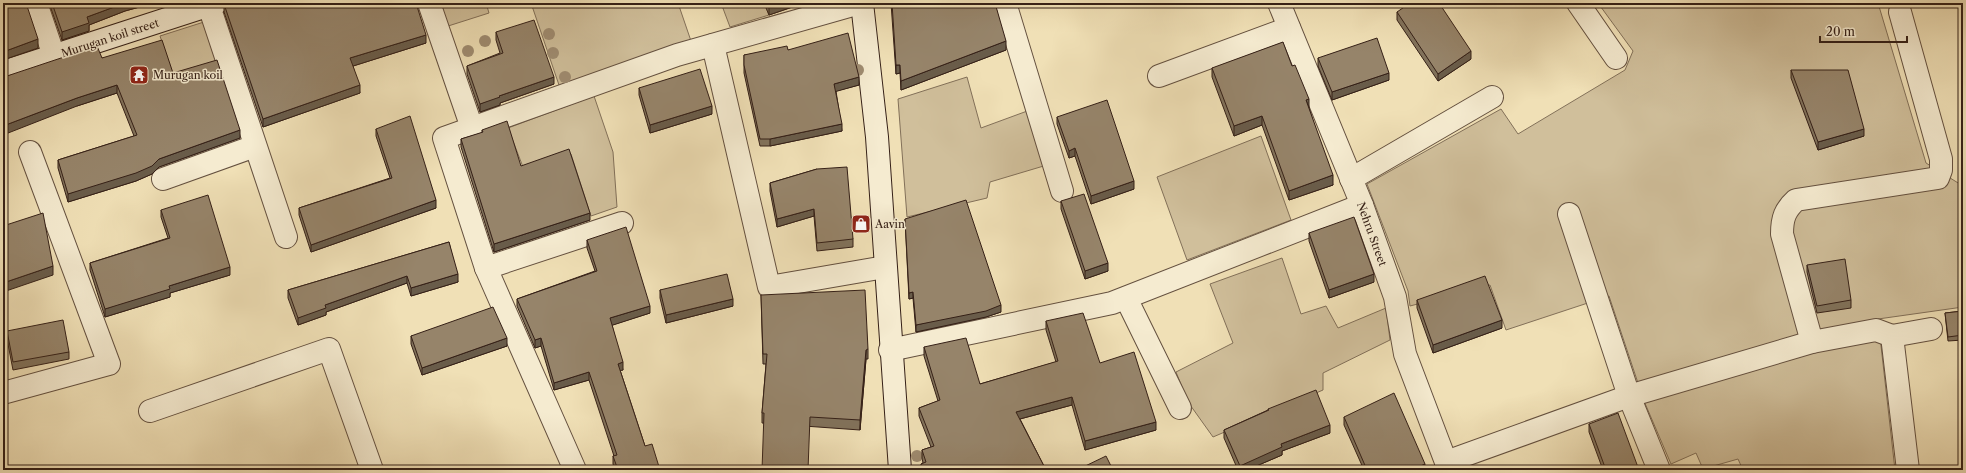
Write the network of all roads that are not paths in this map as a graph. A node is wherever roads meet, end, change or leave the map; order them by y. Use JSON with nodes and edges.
{"nodes":[{"id":1,"x":36,"y":3,"type":"edge"},
{"id":2,"x":429,"y":3,"type":"edge"},
{"id":3,"x":861,"y":3,"type":"edge"},
{"id":4,"x":1006,"y":3,"type":"edge"},
{"id":5,"x":1279,"y":3,"type":"edge"},
{"id":6,"x":1578,"y":3,"type":"edge"},
{"id":7,"x":211,"y":4,"type":"edge"},
{"id":8,"x":1900,"y":12,"type":"dead end"},
{"id":9,"x":1289,"y":28,"type":"junction"},
{"id":10,"x":712,"y":45,"type":"junction"},
{"id":11,"x":54,"y":56,"type":"junction"},
{"id":12,"x":1616,"y":58,"type":"dead end"},
{"id":13,"x":3,"y":72,"type":"edge"},
{"id":14,"x":1159,"y":76,"type":"dead end"},
{"id":15,"x":1492,"y":97,"type":"dead end"},
{"id":16,"x":472,"y":128,"type":"junction"},
{"id":17,"x":255,"y":146,"type":"junction"},
{"id":18,"x":30,"y":152,"type":"dead end"},
{"id":19,"x":1351,"y":178,"type":"junction"},
{"id":20,"x":163,"y":179,"type":"dead end"},
{"id":21,"x":1062,"y":191,"type":"dead end"},
{"id":22,"x":1362,"y":205,"type":"junction"},
{"id":23,"x":1569,"y":214,"type":"dead end"},
{"id":24,"x":622,"y":223,"type":"dead end"},
{"id":25,"x":286,"y":237,"type":"dead end"},
{"id":26,"x":885,"y":267,"type":"junction"},
{"id":27,"x":486,"y":268,"type":"junction"},
{"id":28,"x":1126,"y":298,"type":"junction"},
{"id":29,"x":1931,"y":329,"type":"dead end"},
{"id":30,"x":1892,"y":336,"type":"junction"},
{"id":31,"x":1812,"y":342,"type":"junction"},
{"id":32,"x":890,"y":350,"type":"junction"},
{"id":33,"x":3,"y":392,"type":"edge"},
{"id":34,"x":1629,"y":396,"type":"junction"},
{"id":35,"x":1180,"y":408,"type":"dead end"},
{"id":36,"x":150,"y":411,"type":"dead end"},
{"id":37,"x":1447,"y":466,"type":"edge"},
{"id":38,"x":372,"y":470,"type":"edge"},
{"id":39,"x":575,"y":470,"type":"edge"},
{"id":40,"x":900,"y":470,"type":"edge"},
{"id":41,"x":1659,"y":470,"type":"edge"},
{"id":42,"x":1908,"y":470,"type":"edge"}],
"edges":[{"from":1,"to":11,"type":"street"},
{"from":2,"to":16,"type":"street"},
{"from":3,"to":10,"type":"street"},
{"from":3,"to":26,"type":"street"},
{"from":4,"to":21,"type":"street"},
{"from":5,"to":9,"type":"street","name":"Nehru Street"},
{"from":6,"to":12,"type":"street"},
{"from":7,"to":11,"type":"street","name":"Murugan koil street"},
{"from":7,"to":17,"type":"street"},
{"from":8,"to":31,"type":"street"},
{"from":9,"to":14,"type":"street"},
{"from":9,"to":19,"type":"street","name":"Nehru Street"},
{"from":10,"to":16,"type":"street"},
{"from":10,"to":26,"type":"street"},
{"from":11,"to":13,"type":"street","name":"Murugan koil street"},
{"from":15,"to":19,"type":"street"},
{"from":16,"to":27,"type":"street"},
{"from":17,"to":20,"type":"street"},
{"from":17,"to":25,"type":"street"},
{"from":18,"to":33,"type":"street"},
{"from":19,"to":22,"type":"street","name":"Nehru Street"},
{"from":22,"to":28,"type":"street"},
{"from":22,"to":37,"type":"street","name":"Nehru Street"},
{"from":23,"to":34,"type":"street"},
{"from":24,"to":27,"type":"street"},
{"from":26,"to":32,"type":"street"},
{"from":27,"to":39,"type":"street"},
{"from":28,"to":32,"type":"street"},
{"from":28,"to":35,"type":"street"},
{"from":29,"to":30,"type":"street"},
{"from":30,"to":31,"type":"street"},
{"from":30,"to":42,"type":"street"},
{"from":31,"to":34,"type":"street"},
{"from":32,"to":40,"type":"street"},
{"from":34,"to":37,"type":"street"},
{"from":34,"to":41,"type":"street"},
{"from":36,"to":38,"type":"street"}]}
